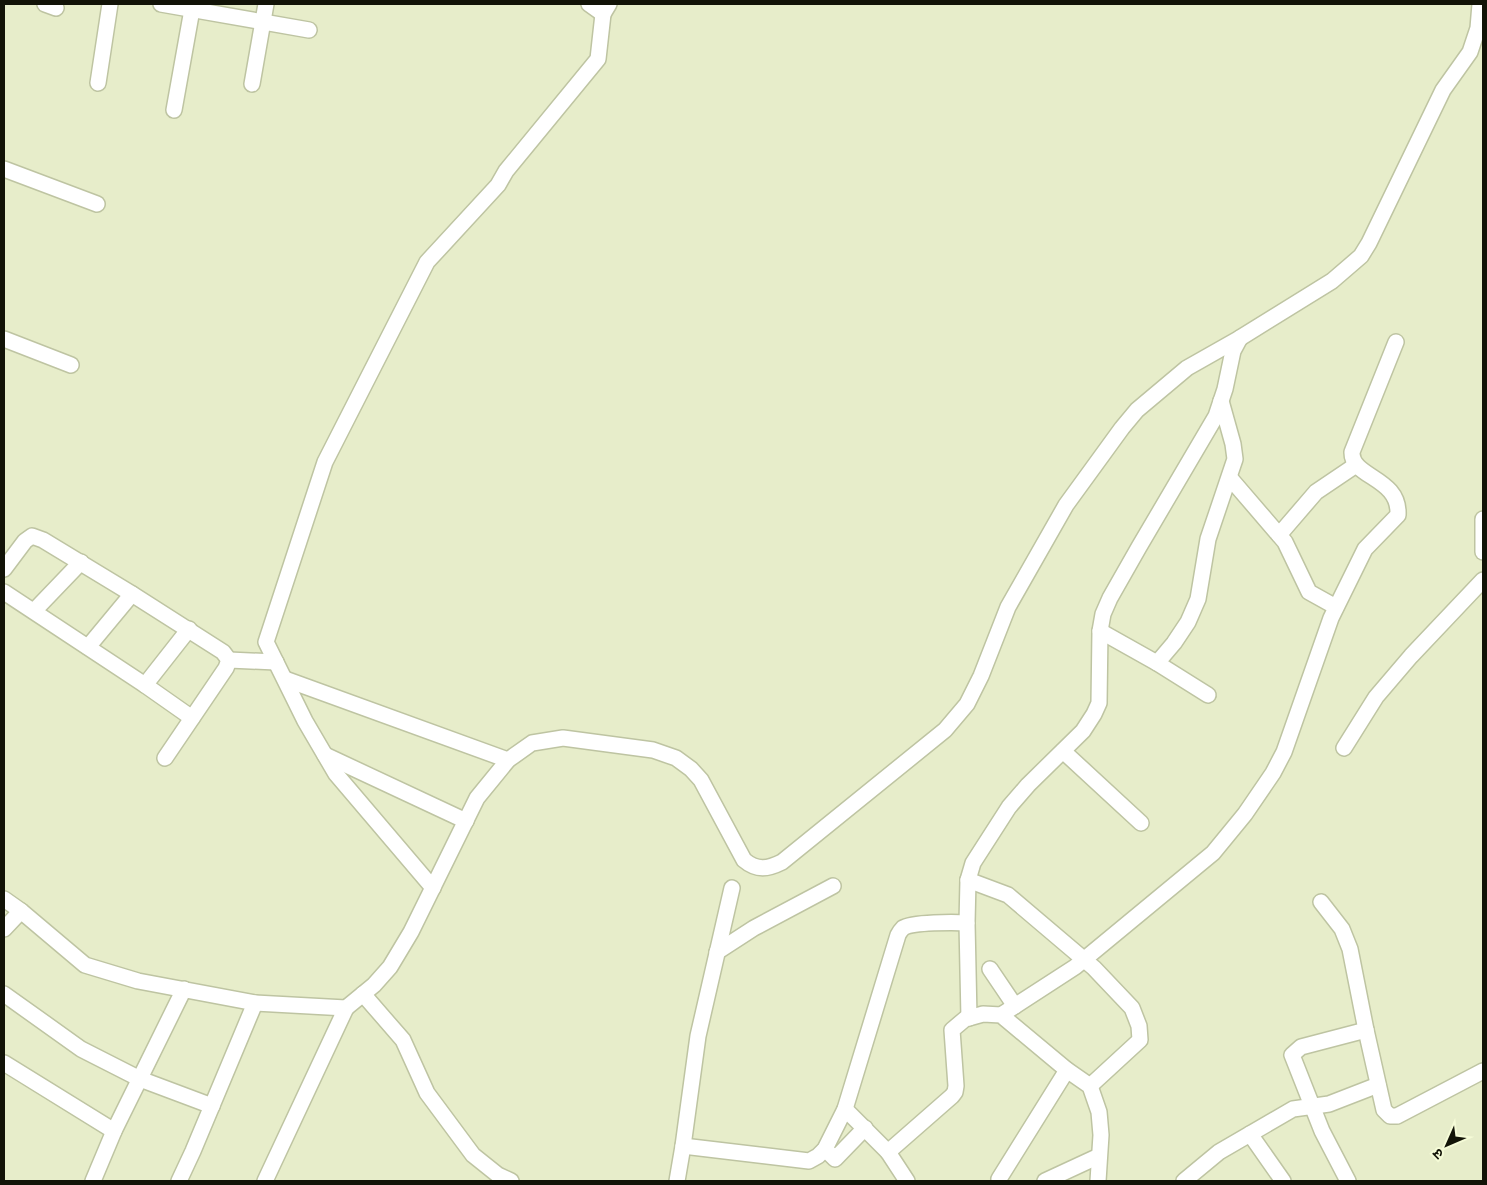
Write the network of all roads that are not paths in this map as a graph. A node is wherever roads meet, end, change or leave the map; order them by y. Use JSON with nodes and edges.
{"nodes":[{"id":1,"x":110,"y":4,"type":"edge"},
{"id":2,"x":161,"y":4,"type":"edge"},
{"id":3,"x":266,"y":4,"type":"edge"},
{"id":4,"x":590,"y":4,"type":"edge"},
{"id":5,"x":1480,"y":4,"type":"edge"},
{"id":6,"x":192,"y":6,"type":"edge"},
{"id":7,"x":606,"y":9,"type":"edge"},
{"id":8,"x":263,"y":22,"type":"junction"},
{"id":9,"x":1480,"y":26,"type":"edge"},
{"id":10,"x":309,"y":30,"type":"dead end"},
{"id":11,"x":98,"y":83,"type":"dead end"},
{"id":12,"x":252,"y":84,"type":"dead end"},
{"id":13,"x":174,"y":110,"type":"dead end"},
{"id":14,"x":4,"y":169,"type":"edge"},
{"id":15,"x":97,"y":204,"type":"dead end"},
{"id":16,"x":1240,"y":338,"type":"junction"},
{"id":17,"x":4,"y":339,"type":"edge"},
{"id":18,"x":1396,"y":342,"type":"dead end"},
{"id":19,"x":71,"y":365,"type":"dead end"},
{"id":20,"x":1221,"y":401,"type":"junction"},
{"id":21,"x":1356,"y":465,"type":"junction"},
{"id":22,"x":1230,"y":478,"type":"junction"},
{"id":23,"x":1483,"y":519,"type":"edge"},
{"id":24,"x":1279,"y":535,"type":"junction"},
{"id":25,"x":1483,"y":552,"type":"edge"},
{"id":26,"x":81,"y":562,"type":"junction"},
{"id":27,"x":4,"y":569,"type":"edge"},
{"id":28,"x":1483,"y":580,"type":"edge"},
{"id":29,"x":4,"y":592,"type":"edge"},
{"id":30,"x":132,"y":594,"type":"junction"},
{"id":31,"x":1336,"y":607,"type":"junction"},
{"id":32,"x":34,"y":611,"type":"junction"},
{"id":33,"x":189,"y":629,"type":"junction"},
{"id":34,"x":1100,"y":632,"type":"junction"},
{"id":35,"x":88,"y":647,"type":"junction"},
{"id":36,"x":229,"y":660,"type":"junction"},
{"id":37,"x":276,"y":662,"type":"junction"},
{"id":38,"x":1157,"y":663,"type":"junction"},
{"id":39,"x":285,"y":679,"type":"junction"},
{"id":40,"x":145,"y":685,"type":"junction"},
{"id":41,"x":1208,"y":695,"type":"dead end"},
{"id":42,"x":192,"y":718,"type":"junction"},
{"id":43,"x":1344,"y":748,"type":"dead end"},
{"id":44,"x":1063,"y":751,"type":"junction"},
{"id":45,"x":325,"y":754,"type":"junction"},
{"id":46,"x":165,"y":758,"type":"dead end"},
{"id":47,"x":508,"y":760,"type":"junction"},
{"id":48,"x":466,"y":821,"type":"junction"},
{"id":49,"x":1141,"y":823,"type":"dead end"},
{"id":50,"x":968,"y":880,"type":"junction"},
{"id":51,"x":833,"y":886,"type":"dead end"},
{"id":52,"x":433,"y":888,"type":"junction"},
{"id":53,"x":732,"y":888,"type":"dead end"},
{"id":54,"x":4,"y":899,"type":"edge"},
{"id":55,"x":1321,"y":902,"type":"dead end"},
{"id":56,"x":21,"y":911,"type":"junction"},
{"id":57,"x":967,"y":923,"type":"junction"},
{"id":58,"x":4,"y":929,"type":"edge"},
{"id":59,"x":717,"y":952,"type":"junction"},
{"id":60,"x":1084,"y":960,"type":"junction"},
{"id":61,"x":990,"y":969,"type":"dead end"},
{"id":62,"x":184,"y":989,"type":"junction"},
{"id":63,"x":4,"y":994,"type":"edge"},
{"id":64,"x":363,"y":994,"type":"junction"},
{"id":65,"x":255,"y":1003,"type":"junction"},
{"id":66,"x":1014,"y":1006,"type":"junction"},
{"id":67,"x":346,"y":1008,"type":"junction"},
{"id":68,"x":1001,"y":1015,"type":"junction"},
{"id":69,"x":969,"y":1018,"type":"junction"},
{"id":70,"x":1366,"y":1030,"type":"junction"},
{"id":71,"x":4,"y":1063,"type":"edge"},
{"id":72,"x":1067,"y":1070,"type":"junction"},
{"id":73,"x":1483,"y":1071,"type":"edge"},
{"id":74,"x":140,"y":1079,"type":"junction"},
{"id":75,"x":1378,"y":1085,"type":"junction"},
{"id":76,"x":1090,"y":1086,"type":"junction"},
{"id":77,"x":212,"y":1106,"type":"junction"},
{"id":78,"x":1312,"y":1106,"type":"junction"},
{"id":79,"x":845,"y":1109,"type":"junction"},
{"id":80,"x":865,"y":1128,"type":"junction"},
{"id":81,"x":114,"y":1131,"type":"junction"},
{"id":82,"x":1250,"y":1134,"type":"junction"},
{"id":83,"x":683,"y":1146,"type":"junction"},
{"id":84,"x":825,"y":1149,"type":"junction"},
{"id":85,"x":888,"y":1152,"type":"junction"},
{"id":86,"x":1099,"y":1156,"type":"junction"},
{"id":87,"x":93,"y":1181,"type":"edge"},
{"id":88,"x":179,"y":1181,"type":"edge"},
{"id":89,"x":265,"y":1181,"type":"edge"},
{"id":90,"x":511,"y":1181,"type":"edge"},
{"id":91,"x":677,"y":1181,"type":"edge"},
{"id":92,"x":907,"y":1181,"type":"edge"},
{"id":93,"x":1000,"y":1181,"type":"edge"},
{"id":94,"x":1045,"y":1181,"type":"edge"},
{"id":95,"x":1098,"y":1181,"type":"edge"},
{"id":96,"x":1184,"y":1181,"type":"edge"},
{"id":97,"x":1283,"y":1181,"type":"edge"},
{"id":98,"x":1348,"y":1181,"type":"edge"}],
"edges":[{"from":1,"to":11,"type":"street"},
{"from":2,"to":6,"type":"street"},
{"from":3,"to":8,"type":"street"},
{"from":4,"to":7,"type":"street"},
{"from":5,"to":9,"type":"street"},
{"from":6,"to":8,"type":"street"},
{"from":6,"to":13,"type":"street"},
{"from":7,"to":37,"type":"street"},
{"from":8,"to":10,"type":"street"},
{"from":8,"to":12,"type":"street"},
{"from":9,"to":16,"type":"street"},
{"from":14,"to":15,"type":"street"},
{"from":16,"to":20,"type":"street"},
{"from":16,"to":47,"type":"street"},
{"from":17,"to":19,"type":"street"},
{"from":18,"to":21,"type":"street"},
{"from":20,"to":22,"type":"street"},
{"from":20,"to":34,"type":"street"},
{"from":21,"to":24,"type":"street"},
{"from":21,"to":31,"type":"street"},
{"from":22,"to":24,"type":"street"},
{"from":22,"to":38,"type":"street"},
{"from":23,"to":25,"type":"street"},
{"from":24,"to":31,"type":"street"},
{"from":26,"to":27,"type":"street"},
{"from":26,"to":30,"type":"street"},
{"from":26,"to":32,"type":"street"},
{"from":28,"to":43,"type":"street"},
{"from":29,"to":32,"type":"street"},
{"from":30,"to":33,"type":"street"},
{"from":30,"to":35,"type":"street"},
{"from":31,"to":60,"type":"street"},
{"from":32,"to":35,"type":"street"},
{"from":33,"to":36,"type":"street"},
{"from":33,"to":40,"type":"street"},
{"from":34,"to":38,"type":"street"},
{"from":34,"to":44,"type":"street"},
{"from":35,"to":40,"type":"street"},
{"from":36,"to":37,"type":"street"},
{"from":36,"to":42,"type":"street"},
{"from":37,"to":39,"type":"street"},
{"from":38,"to":41,"type":"street"},
{"from":39,"to":45,"type":"street"},
{"from":39,"to":47,"type":"street"},
{"from":40,"to":42,"type":"street"},
{"from":42,"to":46,"type":"street"},
{"from":44,"to":49,"type":"street"},
{"from":44,"to":50,"type":"street"},
{"from":45,"to":48,"type":"street"},
{"from":45,"to":52,"type":"street"},
{"from":47,"to":48,"type":"street"},
{"from":48,"to":52,"type":"street"},
{"from":50,"to":57,"type":"street"},
{"from":50,"to":60,"type":"street"},
{"from":51,"to":59,"type":"street"},
{"from":52,"to":64,"type":"street"},
{"from":53,"to":59,"type":"street"},
{"from":54,"to":56,"type":"street"},
{"from":55,"to":70,"type":"street"},
{"from":56,"to":58,"type":"street"},
{"from":56,"to":62,"type":"street"},
{"from":57,"to":69,"type":"street"},
{"from":57,"to":79,"type":"street"},
{"from":59,"to":83,"type":"street"},
{"from":60,"to":66,"type":"street"},
{"from":60,"to":76,"type":"street"},
{"from":61,"to":66,"type":"street"},
{"from":62,"to":65,"type":"street"},
{"from":62,"to":74,"type":"street"},
{"from":63,"to":74,"type":"street"},
{"from":64,"to":67,"type":"street"},
{"from":64,"to":90,"type":"street"},
{"from":65,"to":67,"type":"street"},
{"from":65,"to":77,"type":"street"},
{"from":66,"to":68,"type":"street"},
{"from":67,"to":89,"type":"street"},
{"from":68,"to":69,"type":"street"},
{"from":68,"to":72,"type":"street"},
{"from":69,"to":85,"type":"street"},
{"from":70,"to":75,"type":"street"},
{"from":70,"to":78,"type":"street"},
{"from":71,"to":81,"type":"street"},
{"from":72,"to":76,"type":"street"},
{"from":72,"to":93,"type":"street"},
{"from":73,"to":75,"type":"street"},
{"from":74,"to":77,"type":"street"},
{"from":74,"to":81,"type":"street"},
{"from":75,"to":78,"type":"street"},
{"from":76,"to":86,"type":"street"},
{"from":77,"to":88,"type":"street"},
{"from":78,"to":82,"type":"street"},
{"from":78,"to":98,"type":"street"},
{"from":79,"to":80,"type":"street"},
{"from":79,"to":84,"type":"street"},
{"from":80,"to":84,"type":"street"},
{"from":80,"to":85,"type":"street"},
{"from":81,"to":87,"type":"street"},
{"from":82,"to":96,"type":"street"},
{"from":82,"to":97,"type":"street"},
{"from":83,"to":84,"type":"street"},
{"from":83,"to":91,"type":"street"},
{"from":85,"to":92,"type":"street"},
{"from":86,"to":94,"type":"street"},
{"from":86,"to":95,"type":"street"}]}
